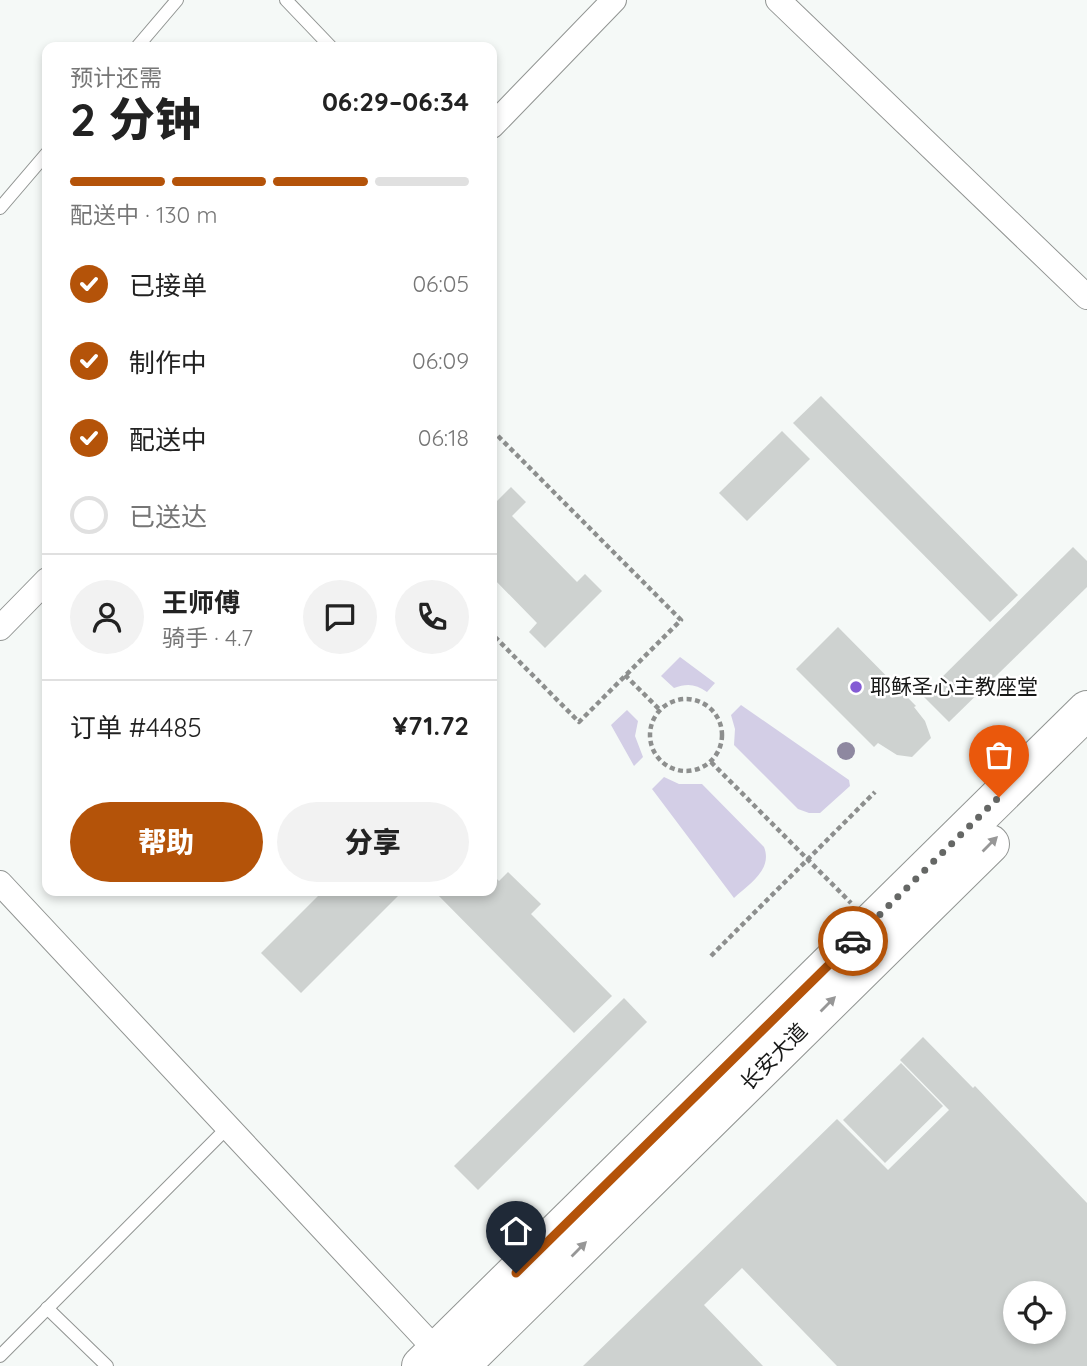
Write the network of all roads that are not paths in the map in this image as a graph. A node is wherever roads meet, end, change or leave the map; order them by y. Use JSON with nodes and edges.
{"nodes":[{"id":1,"x":177,"y":0,"type":"edge"},
{"id":2,"x":286,"y":0,"type":"edge"},
{"id":3,"x":614,"y":0,"type":"edge"},
{"id":4,"x":778,"y":0,"type":"edge"},
{"id":5,"x":141,"y":42,"type":"edge"},
{"id":6,"x":326,"y":42,"type":"edge"},
{"id":7,"x":497,"y":120,"type":"edge"},
{"id":8,"x":42,"y":159,"type":"edge"},
{"id":9,"x":0,"y":208,"type":"edge"},
{"id":10,"x":1087,"y":297,"type":"edge"},
{"id":11,"x":42,"y":585,"type":"edge"},
{"id":12,"x":0,"y":628,"type":"edge"},
{"id":13,"x":1087,"y":710,"type":"edge"},
{"id":14,"x":1087,"y":748,"type":"edge"},
{"id":15,"x":0,"y":883,"type":"edge"},
{"id":16,"x":228,"y":1127,"type":"junction"},
{"id":17,"x":47,"y":1308,"type":"junction"},
{"id":18,"x":0,"y":1356,"type":"edge"},
{"id":19,"x":449,"y":1363,"type":"edge"},
{"id":20,"x":107,"y":1366,"type":"edge"}],
"edges":[{"from":1,"to":5,"type":"lane"},
{"from":2,"to":6,"type":"lane"},
{"from":3,"to":7,"type":"street"},
{"from":4,"to":10,"type":"street"},
{"from":8,"to":9,"type":"lane"},
{"from":11,"to":12,"type":"street"},
{"from":13,"to":19,"type":"main road","name":"长安大道"},
{"from":19,"to":14,"type":"main road","name":"长安大道","one_way":true},
{"from":15,"to":16,"type":"street"},
{"from":16,"to":17,"type":"lane"},
{"from":16,"to":19,"type":"street"},
{"from":17,"to":18,"type":"lane"},
{"from":17,"to":20,"type":"lane"}]}
